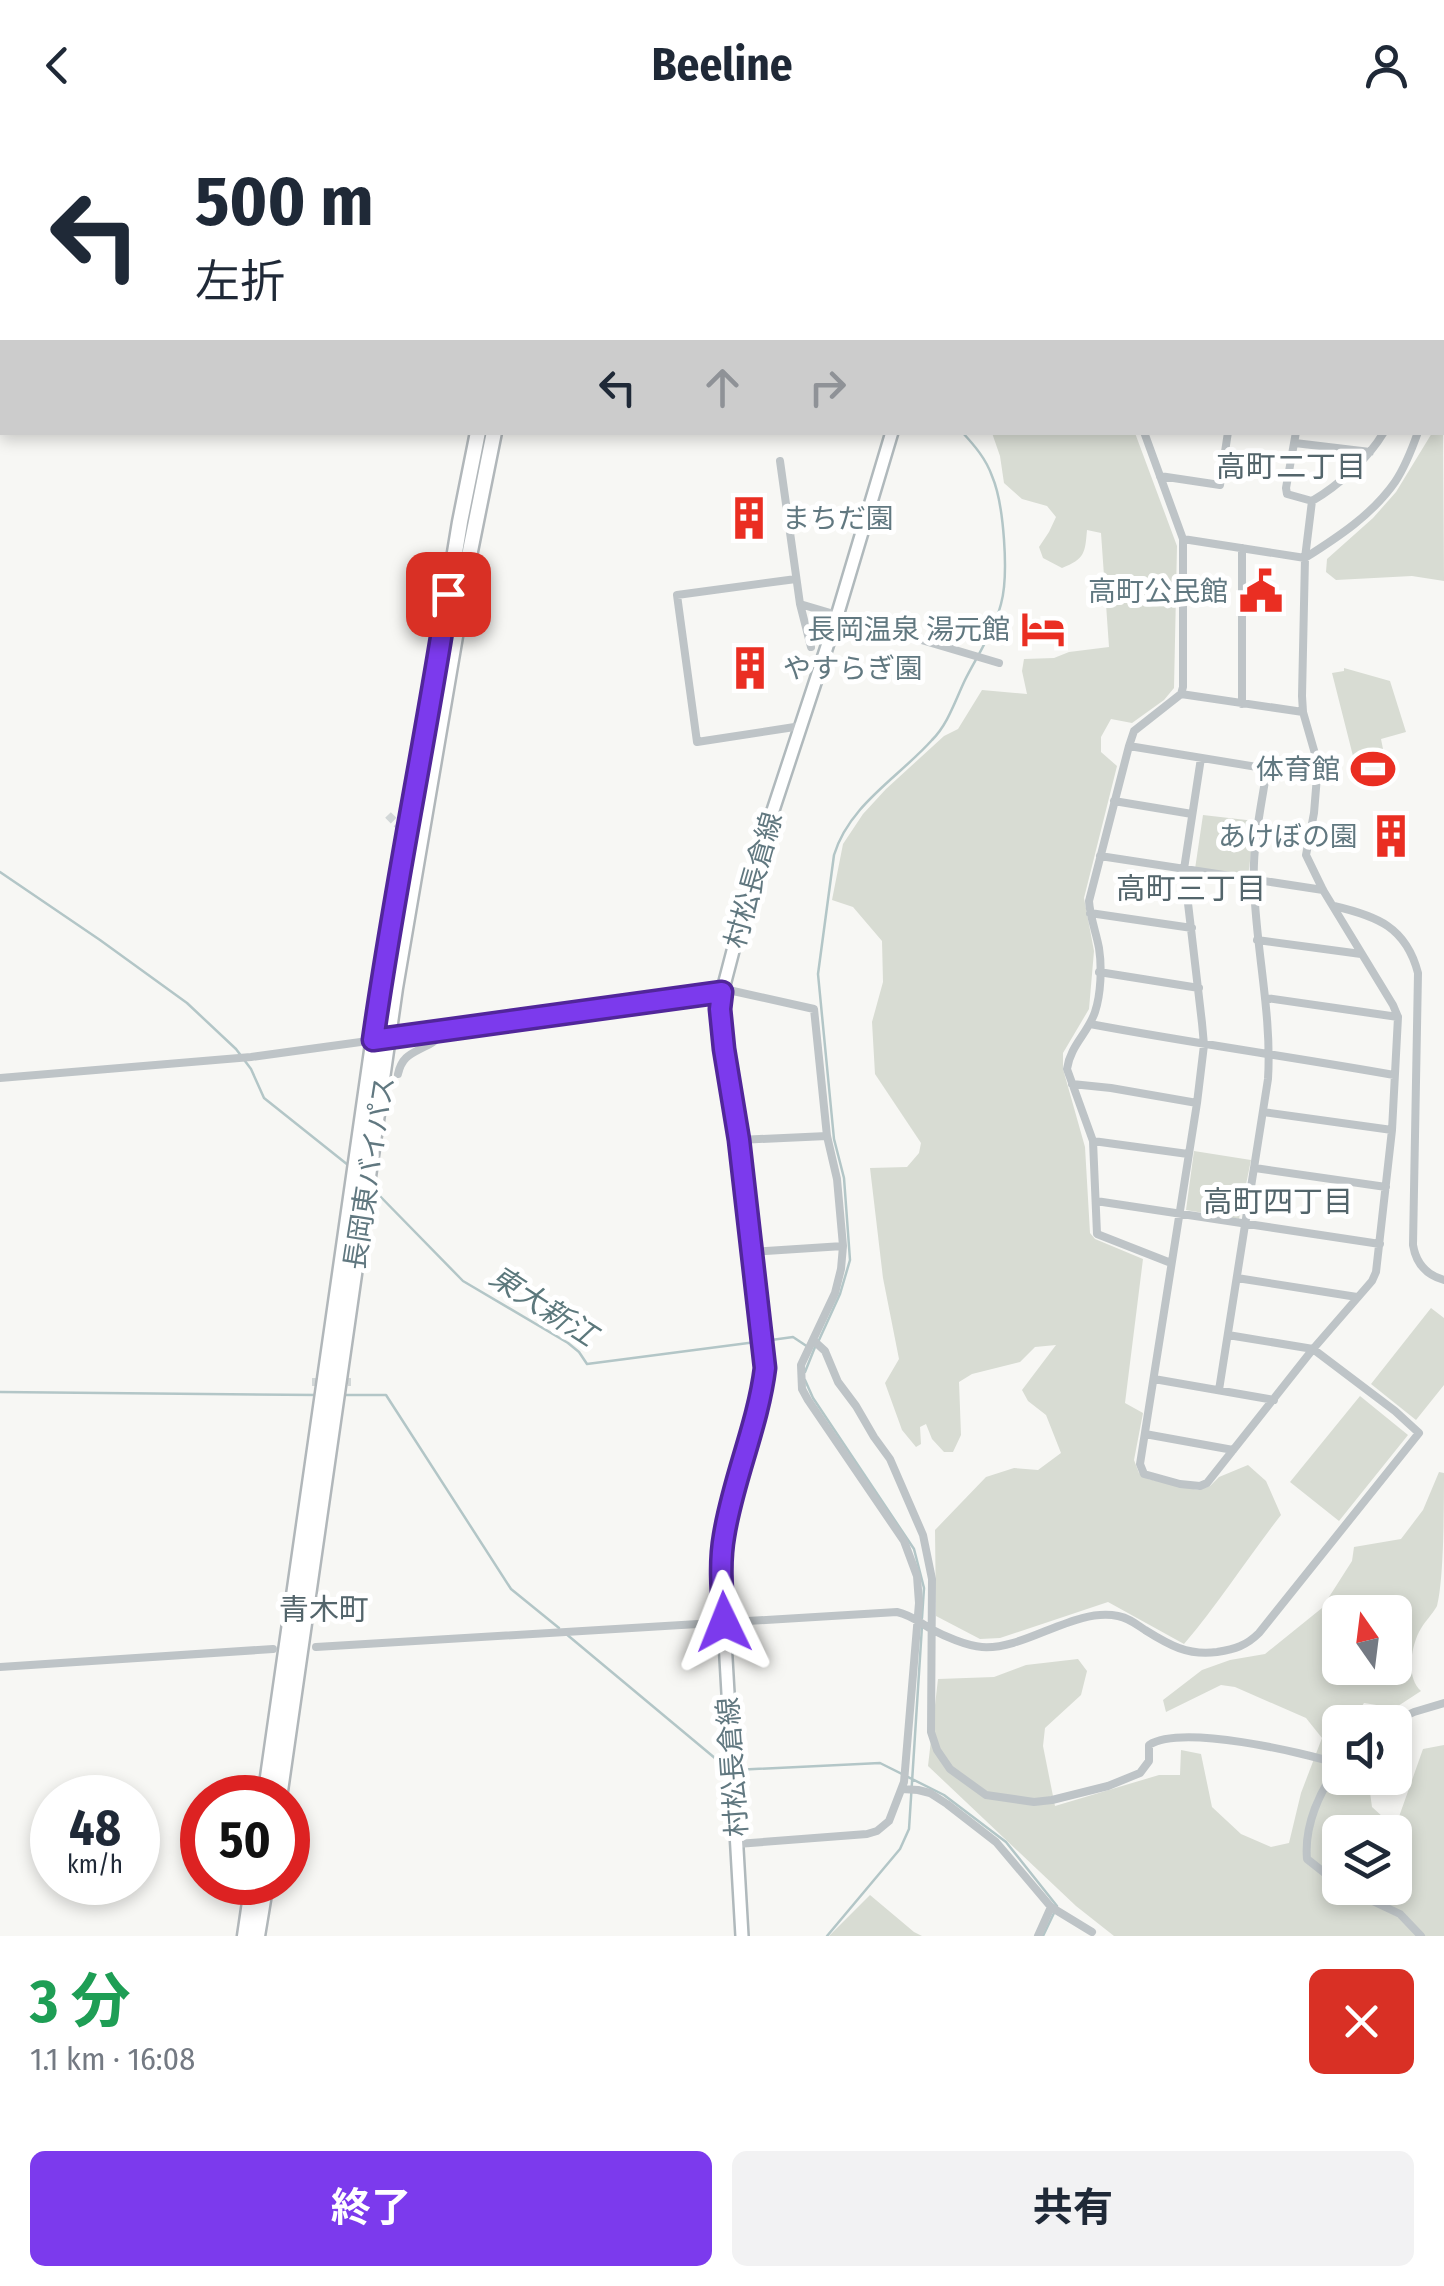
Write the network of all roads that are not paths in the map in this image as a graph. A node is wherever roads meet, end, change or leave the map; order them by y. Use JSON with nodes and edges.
{"nodes":[{"id":1,"x":475,"y":435,"type":"edge"},
{"id":2,"x":493,"y":435,"type":"edge"},
{"id":3,"x":891,"y":435,"type":"edge"},
{"id":4,"x":1145,"y":435,"type":"edge"},
{"id":5,"x":1228,"y":435,"type":"edge"},
{"id":6,"x":1382,"y":435,"type":"edge"},
{"id":7,"x":1417,"y":435,"type":"edge"},
{"id":8,"x":1295,"y":438,"type":"edge"},
{"id":9,"x":1370,"y":452,"type":"junction"},
{"id":10,"x":780,"y":461,"type":"dead end"},
{"id":11,"x":1160,"y":476,"type":"junction"},
{"id":12,"x":1312,"y":501,"type":"junction"},
{"id":13,"x":1183,"y":539,"type":"junction"},
{"id":14,"x":1242,"y":548,"type":"junction"},
{"id":15,"x":1305,"y":558,"type":"junction"},
{"id":16,"x":796,"y":579,"type":"junction"},
{"id":17,"x":800,"y":604,"type":"junction"},
{"id":18,"x":837,"y":616,"type":"junction"},
{"id":19,"x":811,"y":646,"type":"dead end"},
{"id":20,"x":999,"y":662,"type":"dead end"},
{"id":21,"x":1180,"y":694,"type":"junction"},
{"id":22,"x":1242,"y":704,"type":"junction"},
{"id":23,"x":1303,"y":712,"type":"junction"},
{"id":24,"x":802,"y":726,"type":"junction"},
{"id":25,"x":1128,"y":746,"type":"junction"},
{"id":26,"x":1201,"y":758,"type":"junction"},
{"id":27,"x":1267,"y":769,"type":"junction"},
{"id":28,"x":1318,"y":777,"type":"junction"},
{"id":29,"x":1114,"y":801,"type":"junction"},
{"id":30,"x":1192,"y":814,"type":"junction"},
{"id":31,"x":1100,"y":856,"type":"junction"},
{"id":32,"x":1184,"y":869,"type":"junction"},
{"id":33,"x":1253,"y":880,"type":"junction"},
{"id":34,"x":1323,"y":890,"type":"junction"},
{"id":35,"x":1334,"y":906,"type":"junction"},
{"id":36,"x":1090,"y":913,"type":"junction"},
{"id":37,"x":1192,"y":928,"type":"junction"},
{"id":38,"x":1257,"y":940,"type":"junction"},
{"id":39,"x":1361,"y":954,"type":"junction"},
{"id":40,"x":1100,"y":972,"type":"junction"},
{"id":41,"x":1198,"y":988,"type":"junction"},
{"id":42,"x":722,"y":992,"type":"junction"},
{"id":43,"x":1266,"y":998,"type":"junction"},
{"id":44,"x":1398,"y":1016,"type":"junction"},
{"id":45,"x":1090,"y":1024,"type":"junction"},
{"id":46,"x":447,"y":1031,"type":"junction"},
{"id":47,"x":380,"y":1039,"type":"junction"},
{"id":48,"x":1204,"y":1045,"type":"junction"},
{"id":49,"x":1270,"y":1053,"type":"junction"},
{"id":50,"x":398,"y":1074,"type":"dead end"},
{"id":51,"x":1394,"y":1075,"type":"junction"},
{"id":52,"x":0,"y":1078,"type":"edge"},
{"id":53,"x":1072,"y":1084,"type":"junction"},
{"id":54,"x":1197,"y":1103,"type":"junction"},
{"id":55,"x":1263,"y":1112,"type":"junction"},
{"id":56,"x":1392,"y":1130,"type":"junction"},
{"id":57,"x":828,"y":1136,"type":"junction"},
{"id":58,"x":739,"y":1140,"type":"junction"},
{"id":59,"x":1092,"y":1140,"type":"junction"},
{"id":60,"x":1188,"y":1154,"type":"junction"},
{"id":61,"x":1255,"y":1168,"type":"junction"},
{"id":62,"x":1386,"y":1187,"type":"junction"},
{"id":63,"x":1096,"y":1201,"type":"junction"},
{"id":64,"x":1179,"y":1212,"type":"junction"},
{"id":65,"x":1245,"y":1224,"type":"junction"},
{"id":66,"x":1380,"y":1244,"type":"junction"},
{"id":67,"x":843,"y":1246,"type":"junction"},
{"id":68,"x":752,"y":1252,"type":"junction"},
{"id":69,"x":1171,"y":1263,"type":"junction"},
{"id":70,"x":1237,"y":1278,"type":"junction"},
{"id":71,"x":1444,"y":1280,"type":"edge"},
{"id":72,"x":1357,"y":1297,"type":"junction"},
{"id":73,"x":1228,"y":1335,"type":"junction"},
{"id":74,"x":812,"y":1340,"type":"junction"},
{"id":75,"x":1313,"y":1348,"type":"junction"},
{"id":76,"x":1154,"y":1379,"type":"junction"},
{"id":77,"x":1219,"y":1390,"type":"junction"},
{"id":78,"x":1274,"y":1400,"type":"junction"},
{"id":79,"x":1145,"y":1434,"type":"junction"},
{"id":80,"x":1234,"y":1450,"type":"junction"},
{"id":81,"x":917,"y":1618,"type":"junction"},
{"id":82,"x":724,"y":1622,"type":"junction"},
{"id":83,"x":932,"y":1629,"type":"junction"},
{"id":84,"x":316,"y":1646,"type":"dead end"},
{"id":85,"x":274,"y":1649,"type":"dead end"},
{"id":86,"x":0,"y":1667,"type":"edge"},
{"id":87,"x":1444,"y":1702,"type":"edge"},
{"id":88,"x":1412,"y":1713,"type":"edge"},
{"id":89,"x":1322,"y":1760,"type":"edge"},
{"id":90,"x":269,"y":1775,"type":"edge"},
{"id":91,"x":282,"y":1775,"type":"edge"},
{"id":92,"x":902,"y":1790,"type":"junction"},
{"id":93,"x":1322,"y":1793,"type":"edge"},
{"id":94,"x":737,"y":1844,"type":"junction"},
{"id":95,"x":1322,"y":1870,"type":"edge"},
{"id":96,"x":250,"y":1905,"type":"edge"},
{"id":97,"x":262,"y":1905,"type":"edge"},
{"id":98,"x":1382,"y":1905,"type":"edge"},
{"id":99,"x":1050,"y":1907,"type":"junction"},
{"id":100,"x":1092,"y":1932,"type":"dead end"},
{"id":101,"x":245,"y":1936,"type":"edge"},
{"id":102,"x":257,"y":1936,"type":"edge"},
{"id":103,"x":742,"y":1936,"type":"edge"},
{"id":104,"x":1038,"y":1936,"type":"edge"},
{"id":105,"x":1421,"y":1936,"type":"edge"}],
"edges":[{"from":1,"to":47,"type":"highway","name":"長岡東バイパス"},
{"from":2,"to":47,"type":"highway","name":"長岡東バイパス"},
{"from":3,"to":18,"type":"main road","name":"村松長倉線"},
{"from":4,"to":11,"type":"street"},
{"from":5,"to":11,"type":"street"},
{"from":6,"to":9,"type":"street"},
{"from":7,"to":15,"type":"street"},
{"from":8,"to":9,"type":"street"},
{"from":8,"to":12,"type":"street"},
{"from":9,"to":12,"type":"street"},
{"from":10,"to":16,"type":"street"},
{"from":11,"to":13,"type":"street"},
{"from":12,"to":15,"type":"street"},
{"from":13,"to":14,"type":"street"},
{"from":13,"to":21,"type":"street"},
{"from":14,"to":15,"type":"street"},
{"from":14,"to":22,"type":"street"},
{"from":15,"to":23,"type":"street"},
{"from":16,"to":17,"type":"street"},
{"from":16,"to":24,"type":"street"},
{"from":17,"to":18,"type":"street"},
{"from":17,"to":19,"type":"street"},
{"from":18,"to":20,"type":"street"},
{"from":18,"to":24,"type":"main road","name":"村松長倉線"},
{"from":21,"to":22,"type":"street"},
{"from":21,"to":25,"type":"street"},
{"from":22,"to":23,"type":"street"},
{"from":23,"to":28,"type":"street"},
{"from":24,"to":42,"type":"main road","name":"村松長倉線"},
{"from":25,"to":26,"type":"street"},
{"from":25,"to":29,"type":"street"},
{"from":26,"to":27,"type":"street"},
{"from":26,"to":30,"type":"street"},
{"from":27,"to":28,"type":"street"},
{"from":27,"to":33,"type":"street"},
{"from":28,"to":34,"type":"street"},
{"from":29,"to":30,"type":"street"},
{"from":29,"to":31,"type":"street"},
{"from":30,"to":32,"type":"street"},
{"from":31,"to":32,"type":"street"},
{"from":31,"to":36,"type":"street"},
{"from":32,"to":33,"type":"street"},
{"from":32,"to":37,"type":"street"},
{"from":33,"to":34,"type":"street"},
{"from":33,"to":38,"type":"street"},
{"from":34,"to":35,"type":"street"},
{"from":35,"to":39,"type":"street"},
{"from":35,"to":71,"type":"street"},
{"from":36,"to":37,"type":"street"},
{"from":36,"to":40,"type":"street"},
{"from":37,"to":41,"type":"street"},
{"from":38,"to":39,"type":"street"},
{"from":38,"to":43,"type":"street"},
{"from":39,"to":44,"type":"street"},
{"from":40,"to":41,"type":"street"},
{"from":40,"to":45,"type":"street"},
{"from":41,"to":48,"type":"street"},
{"from":42,"to":46,"type":"street"},
{"from":42,"to":57,"type":"street"},
{"from":42,"to":58,"type":"main road","name":"村松長倉線"},
{"from":43,"to":44,"type":"street"},
{"from":43,"to":49,"type":"street"},
{"from":44,"to":51,"type":"street"},
{"from":45,"to":48,"type":"street"},
{"from":45,"to":53,"type":"street"},
{"from":46,"to":47,"type":"street"},
{"from":46,"to":50,"type":"street"},
{"from":47,"to":52,"type":"street"},
{"from":47,"to":90,"type":"highway","name":"長岡東バイパス"},
{"from":47,"to":91,"type":"highway","name":"長岡東バイパス"},
{"from":48,"to":49,"type":"street"},
{"from":48,"to":54,"type":"street"},
{"from":49,"to":51,"type":"street"},
{"from":49,"to":55,"type":"street"},
{"from":51,"to":56,"type":"street"},
{"from":53,"to":54,"type":"street"},
{"from":53,"to":59,"type":"street"},
{"from":54,"to":60,"type":"street"},
{"from":55,"to":56,"type":"street"},
{"from":55,"to":61,"type":"street"},
{"from":56,"to":62,"type":"street"},
{"from":57,"to":58,"type":"street"},
{"from":57,"to":67,"type":"street"},
{"from":58,"to":68,"type":"main road","name":"村松長倉線"},
{"from":59,"to":60,"type":"street"},
{"from":59,"to":63,"type":"street"},
{"from":60,"to":64,"type":"street"},
{"from":61,"to":62,"type":"street"},
{"from":61,"to":65,"type":"street"},
{"from":62,"to":66,"type":"street"},
{"from":63,"to":64,"type":"street"},
{"from":63,"to":69,"type":"street"},
{"from":64,"to":65,"type":"street"},
{"from":64,"to":69,"type":"street"},
{"from":65,"to":66,"type":"street"},
{"from":65,"to":70,"type":"street"},
{"from":66,"to":72,"type":"street"},
{"from":67,"to":68,"type":"street"},
{"from":67,"to":74,"type":"street"},
{"from":68,"to":82,"type":"main road","name":"村松長倉線"},
{"from":69,"to":76,"type":"street"},
{"from":70,"to":72,"type":"street"},
{"from":70,"to":73,"type":"street"},
{"from":72,"to":75,"type":"street"},
{"from":73,"to":75,"type":"street"},
{"from":73,"to":77,"type":"street"},
{"from":74,"to":81,"type":"street"},
{"from":74,"to":83,"type":"street"},
{"from":75,"to":78,"type":"street"},
{"from":75,"to":83,"type":"street"},
{"from":76,"to":77,"type":"street"},
{"from":76,"to":79,"type":"street"},
{"from":77,"to":78,"type":"street"},
{"from":78,"to":80,"type":"street"},
{"from":79,"to":80,"type":"street"},
{"from":79,"to":80,"type":"street"},
{"from":81,"to":82,"type":"street"},
{"from":81,"to":83,"type":"street"},
{"from":81,"to":92,"type":"street"},
{"from":82,"to":84,"type":"street"},
{"from":82,"to":94,"type":"main road","name":"村松長倉線"},
{"from":83,"to":89,"type":"street"},
{"from":85,"to":86,"type":"street"},
{"from":87,"to":88,"type":"street"},
{"from":92,"to":94,"type":"street"},
{"from":92,"to":99,"type":"street"},
{"from":93,"to":95,"type":"street"},
{"from":94,"to":103,"type":"main road","name":"村松長倉線"},
{"from":96,"to":101,"type":"highway"},
{"from":97,"to":102,"type":"highway"},
{"from":98,"to":105,"type":"street"},
{"from":99,"to":100,"type":"street"},
{"from":99,"to":104,"type":"street"}]}
